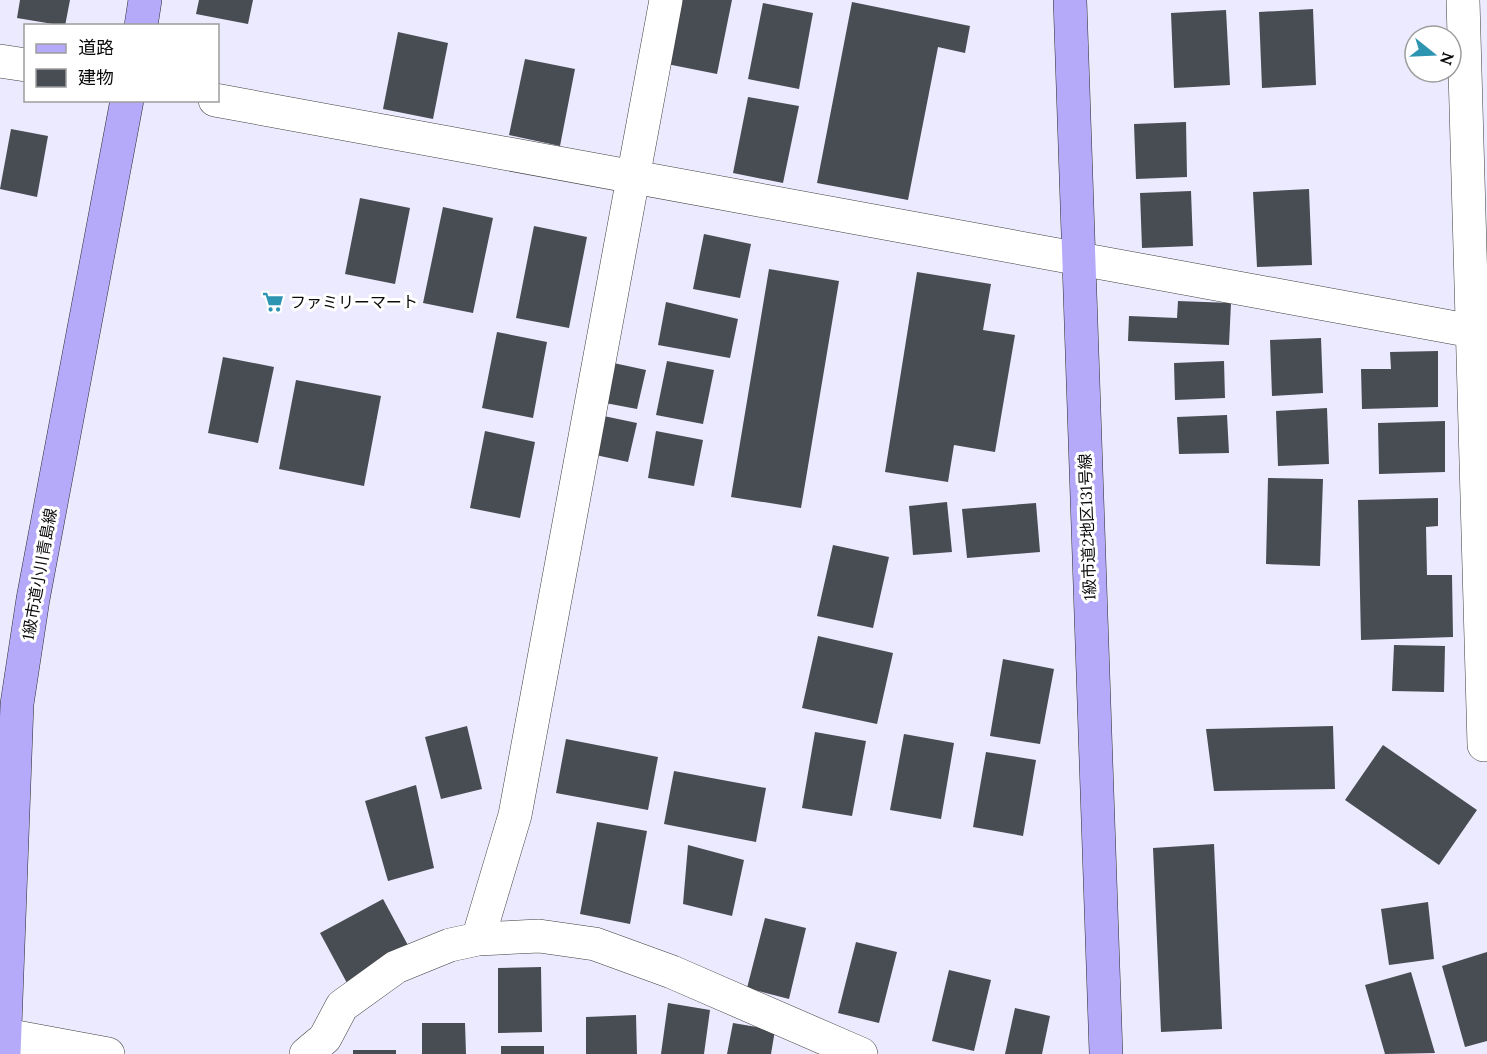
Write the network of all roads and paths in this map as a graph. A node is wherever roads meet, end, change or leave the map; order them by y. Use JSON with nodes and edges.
{"nodes":[{"id":1,"x":145,"y":0,"type":"edge"},
{"id":2,"x":666,"y":0,"type":"edge"},
{"id":3,"x":1070,"y":0,"type":"edge"},
{"id":4,"x":1462,"y":0,"type":"edge"},
{"id":5,"x":141,"y":24,"type":"edge"},
{"id":6,"x":0,"y":61,"type":"edge"},
{"id":7,"x":24,"y":65,"type":"edge"},
{"id":8,"x":219,"y":101,"type":"edge"},
{"id":9,"x":127,"y":102,"type":"edge"},
{"id":10,"x":632,"y":178,"type":"junction"},
{"id":11,"x":1077,"y":261,"type":"junction"},
{"id":12,"x":1480,"y":331,"type":"edge"},
{"id":13,"x":1484,"y":745,"type":"dead end"},
{"id":14,"x":477,"y":939,"type":"junction"},
{"id":15,"x":2,"y":1041,"type":"edge"},
{"id":16,"x":320,"y":1049,"type":"edge"},
{"id":17,"x":848,"y":1052,"type":"edge"},
{"id":18,"x":108,"y":1054,"type":"edge"},
{"id":19,"x":1106,"y":1054,"type":"edge"}],
"edges":[{"from":1,"to":5,"type":"street"},
{"from":2,"to":10,"type":"street"},
{"from":3,"to":11,"type":"street","name":"1級市道2地区131号線"},
{"from":4,"to":12,"type":"street"},
{"from":6,"to":7,"type":"street"},
{"from":8,"to":10,"type":"street"},
{"from":9,"to":15,"type":"street","name":"1級市道小川青島線"},
{"from":10,"to":11,"type":"street"},
{"from":10,"to":14,"type":"street"},
{"from":11,"to":12,"type":"street"},
{"from":11,"to":19,"type":"street","name":"1級市道2地区131号線"},
{"from":12,"to":13,"type":"street"},
{"from":14,"to":16,"type":"street"},
{"from":14,"to":17,"type":"street"},
{"from":15,"to":18,"type":"street"}]}
